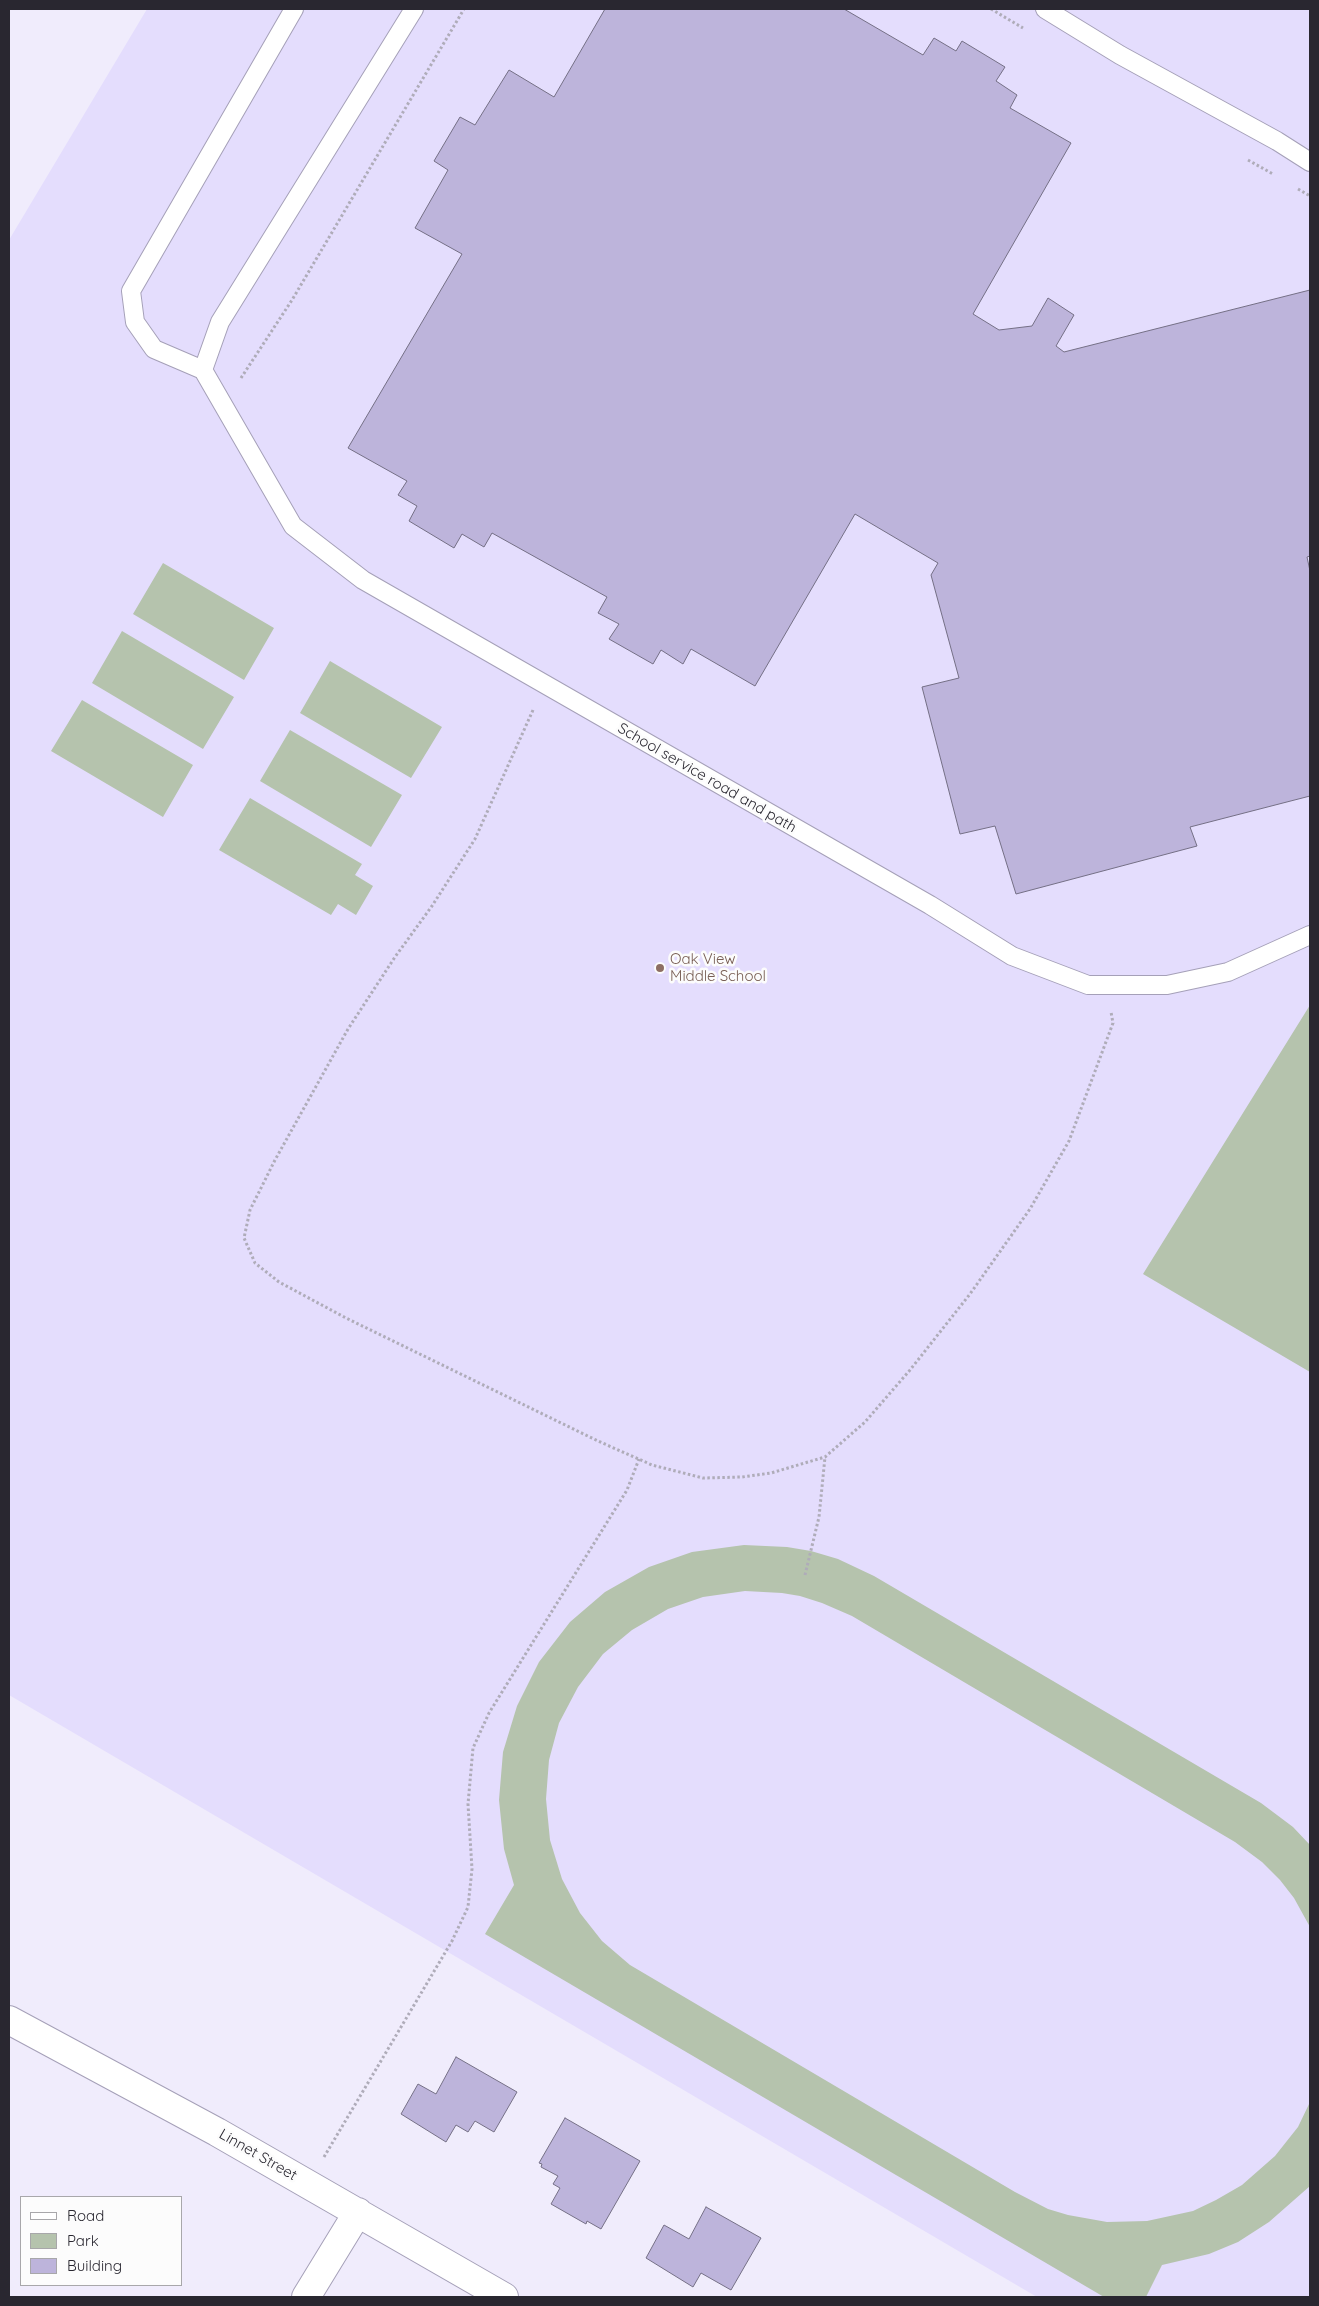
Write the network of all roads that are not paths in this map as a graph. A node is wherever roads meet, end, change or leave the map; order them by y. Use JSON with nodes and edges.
{"nodes":[{"id":1,"x":294,"y":9,"type":"edge"},
{"id":2,"x":414,"y":9,"type":"edge"},
{"id":3,"x":1045,"y":9,"type":"edge"},
{"id":4,"x":1310,"y":162,"type":"edge"},
{"id":5,"x":203,"y":370,"type":"junction"},
{"id":6,"x":1310,"y":935,"type":"edge"},
{"id":7,"x":9,"y":2020,"type":"edge"},
{"id":8,"x":358,"y":2212,"type":"junction"},
{"id":9,"x":306,"y":2297,"type":"edge"},
{"id":10,"x":504,"y":2297,"type":"edge"}],
"edges":[{"from":1,"to":5,"type":"lane"},
{"from":2,"to":5,"type":"lane"},
{"from":3,"to":4,"type":"lane"},
{"from":5,"to":6,"type":"lane","name":"School service road and path"},
{"from":7,"to":8,"type":"street","name":"Linnet Street"},
{"from":8,"to":9,"type":"street"},
{"from":8,"to":10,"type":"street","name":"Linnet Street"}]}
